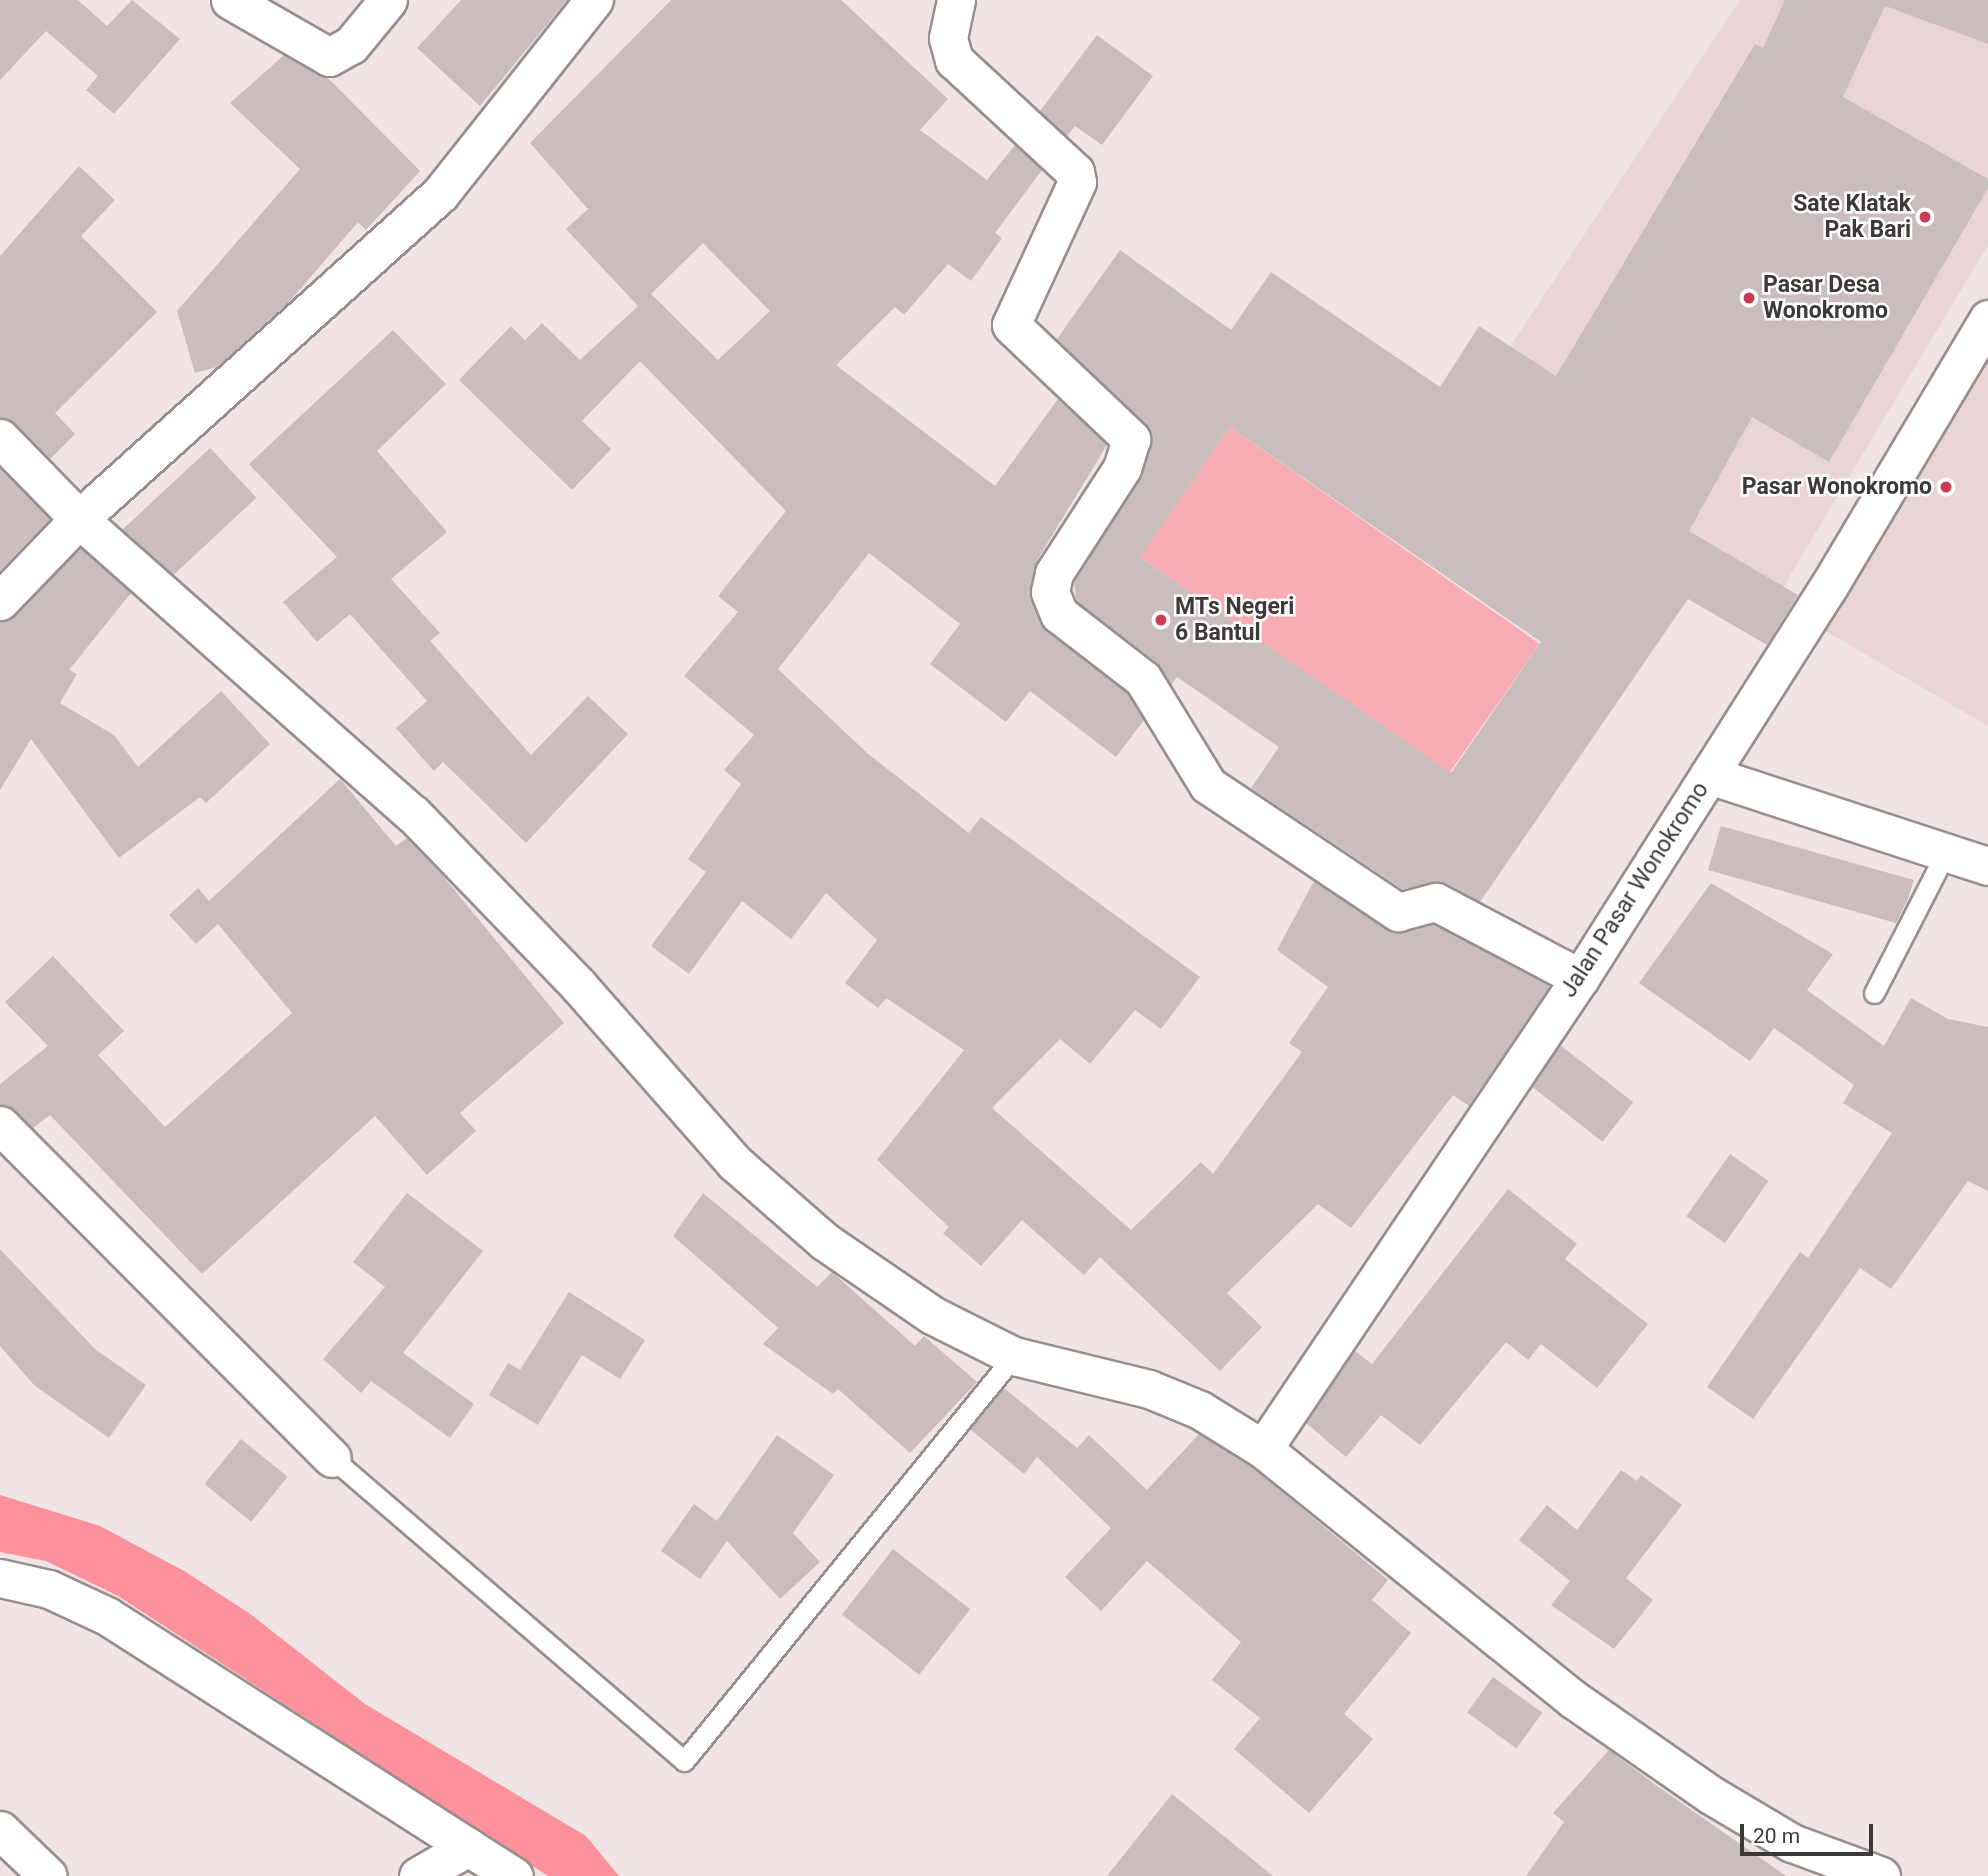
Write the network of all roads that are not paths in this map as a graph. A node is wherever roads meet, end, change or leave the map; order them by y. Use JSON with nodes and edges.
{"nodes":[{"id":1,"x":230,"y":0,"type":"edge"},
{"id":2,"x":388,"y":0,"type":"edge"},
{"id":3,"x":594,"y":0,"type":"edge"},
{"id":4,"x":956,"y":0,"type":"edge"},
{"id":5,"x":1988,"y":318,"type":"edge"},
{"id":6,"x":0,"y":438,"type":"edge"},
{"id":7,"x":79,"y":519,"type":"junction"},
{"id":8,"x":0,"y":601,"type":"edge"},
{"id":9,"x":1709,"y":775,"type":"junction"},
{"id":10,"x":1946,"y":852,"type":"junction"},
{"id":11,"x":1988,"y":866,"type":"edge"},
{"id":12,"x":1580,"y":978,"type":"junction"},
{"id":13,"x":1874,"y":993,"type":"dead end"},
{"id":14,"x":0,"y":1125,"type":"edge"},
{"id":15,"x":1014,"y":1356,"type":"junction"},
{"id":16,"x":1262,"y":1449,"type":"junction"},
{"id":17,"x":332,"y":1458,"type":"joint"},
{"id":18,"x":0,"y":1577,"type":"edge"},
{"id":19,"x":0,"y":1830,"type":"edge"},
{"id":20,"x":467,"y":1847,"type":"junction"},
{"id":21,"x":48,"y":1876,"type":"edge"},
{"id":22,"x":418,"y":1876,"type":"edge"},
{"id":23,"x":514,"y":1876,"type":"edge"},
{"id":24,"x":1881,"y":1876,"type":"edge"}],
"edges":[{"from":1,"to":2,"type":"street"},
{"from":3,"to":7,"type":"street"},
{"from":4,"to":12,"type":"street"},
{"from":5,"to":9,"type":"street","name":"Jalan Pasar Wonokromo"},
{"from":6,"to":7,"type":"street"},
{"from":7,"to":8,"type":"street"},
{"from":7,"to":15,"type":"street"},
{"from":9,"to":10,"type":"street"},
{"from":9,"to":12,"type":"street","name":"Jalan Pasar Wonokromo"},
{"from":10,"to":11,"type":"street"},
{"from":10,"to":13,"type":"lane"},
{"from":12,"to":16,"type":"street","name":"Jalan Pasar Wonokromo"},
{"from":14,"to":17,"type":"street"},
{"from":15,"to":16,"type":"street"},
{"from":15,"to":17,"type":"lane"},
{"from":16,"to":24,"type":"street"},
{"from":18,"to":20,"type":"street"},
{"from":19,"to":21,"type":"street"},
{"from":20,"to":22,"type":"street"},
{"from":20,"to":23,"type":"street"}]}
